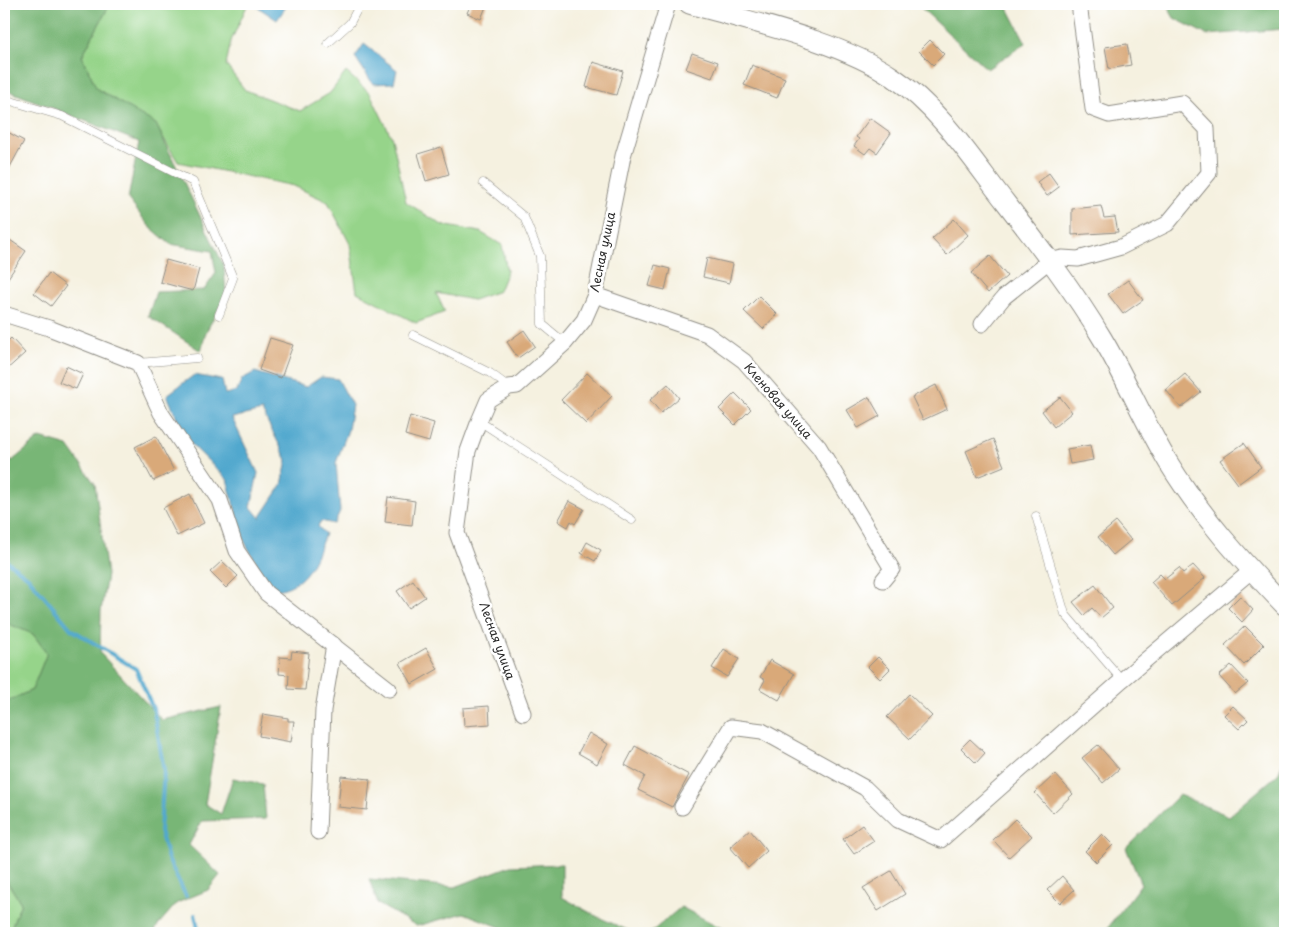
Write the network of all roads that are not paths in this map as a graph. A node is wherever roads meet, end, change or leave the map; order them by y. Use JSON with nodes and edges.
{"nodes":[{"id":1,"x":360,"y":4,"type":"edge"},
{"id":2,"x":668,"y":4,"type":"edge"},
{"id":3,"x":689,"y":4,"type":"edge"},
{"id":4,"x":1079,"y":4,"type":"edge"},
{"id":5,"x":328,"y":43,"type":"dead end"},
{"id":6,"x":4,"y":98,"type":"edge"},
{"id":7,"x":483,"y":183,"type":"dead end"},
{"id":8,"x":1049,"y":261,"type":"junction"},
{"id":9,"x":595,"y":295,"type":"junction"},
{"id":10,"x":4,"y":314,"type":"edge"},
{"id":11,"x":219,"y":315,"type":"dead end"},
{"id":12,"x":982,"y":324,"type":"dead end"},
{"id":13,"x":413,"y":335,"type":"dead end"},
{"id":14,"x":565,"y":343,"type":"junction"},
{"id":15,"x":197,"y":358,"type":"dead end"},
{"id":16,"x":138,"y":364,"type":"junction"},
{"id":17,"x":509,"y":387,"type":"junction"},
{"id":18,"x":479,"y":420,"type":"junction"},
{"id":19,"x":1036,"y":516,"type":"dead end"},
{"id":20,"x":632,"y":520,"type":"dead end"},
{"id":21,"x":1251,"y":571,"type":"junction"},
{"id":22,"x":883,"y":580,"type":"dead end"},
{"id":23,"x":1285,"y":606,"type":"edge"},
{"id":24,"x":334,"y":645,"type":"junction"},
{"id":25,"x":1122,"y":680,"type":"junction"},
{"id":26,"x":388,"y":690,"type":"dead end"},
{"id":27,"x":523,"y":713,"type":"dead end"},
{"id":28,"x":682,"y":807,"type":"dead end"},
{"id":29,"x":318,"y":832,"type":"dead end"}],
"edges":[{"from":1,"to":5,"type":"lane"},
{"from":2,"to":9,"type":"street","name":"Лесная улица"},
{"from":3,"to":8,"type":"street"},
{"from":4,"to":8,"type":"street"},
{"from":6,"to":11,"type":"lane"},
{"from":7,"to":14,"type":"lane"},
{"from":8,"to":12,"type":"street"},
{"from":8,"to":21,"type":"street"},
{"from":9,"to":14,"type":"street","name":"Лесная улица"},
{"from":9,"to":22,"type":"street","name":"Кленовая улица"},
{"from":10,"to":16,"type":"street"},
{"from":13,"to":17,"type":"lane"},
{"from":14,"to":17,"type":"street","name":"Лесная улица"},
{"from":15,"to":16,"type":"lane"},
{"from":16,"to":24,"type":"street"},
{"from":17,"to":18,"type":"street","name":"Лесная улица"},
{"from":18,"to":20,"type":"lane"},
{"from":18,"to":27,"type":"street","name":"Лесная улица"},
{"from":19,"to":25,"type":"lane"},
{"from":21,"to":23,"type":"street"},
{"from":21,"to":25,"type":"street"},
{"from":24,"to":26,"type":"street"},
{"from":24,"to":29,"type":"street"},
{"from":25,"to":28,"type":"street"}]}
